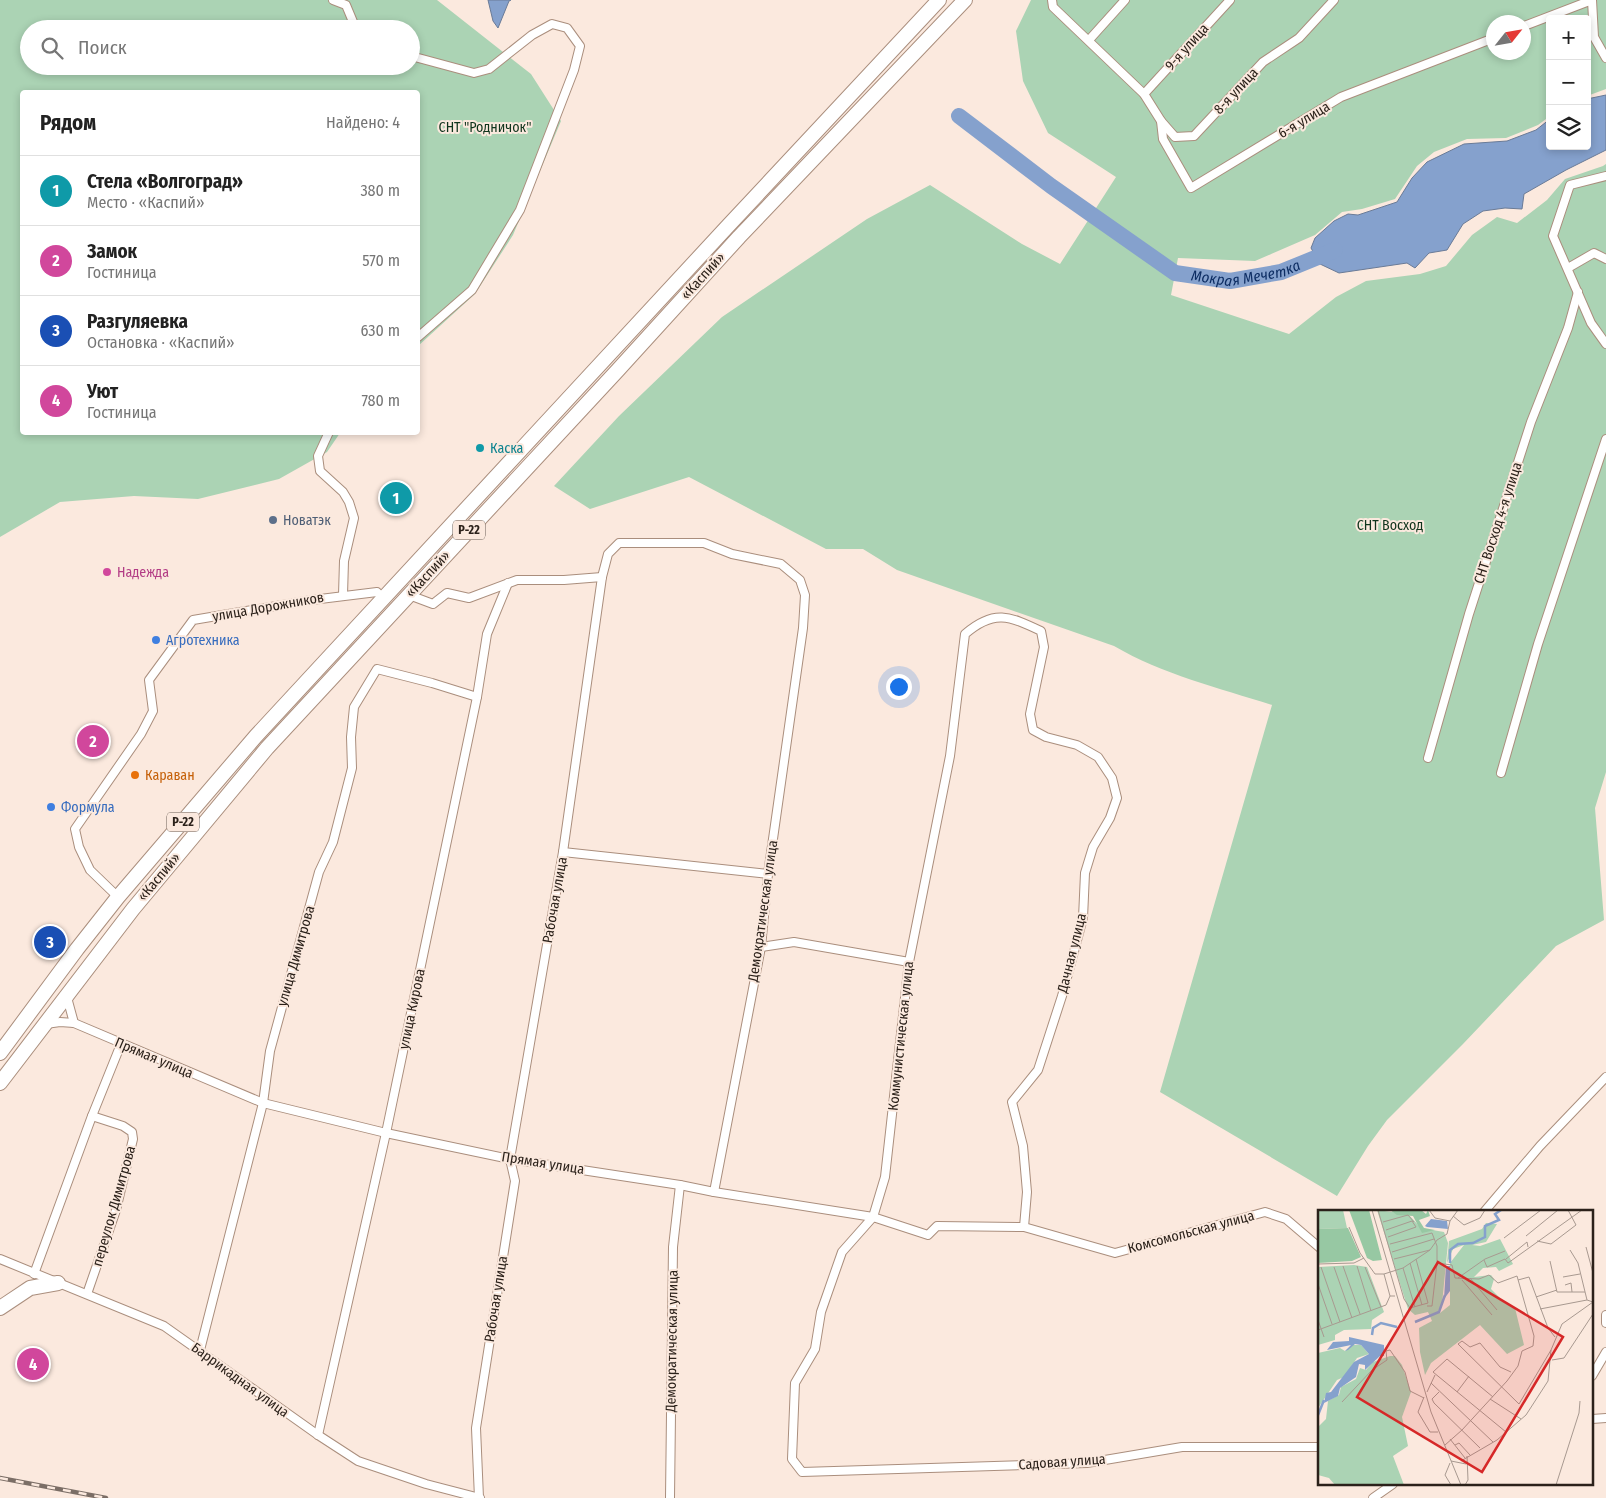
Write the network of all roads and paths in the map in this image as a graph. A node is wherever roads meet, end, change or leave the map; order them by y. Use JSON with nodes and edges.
{"nodes":[{"id":1,"x":333,"y":0,"type":"edge"},
{"id":2,"x":939,"y":0,"type":"edge"},
{"id":3,"x":965,"y":0,"type":"edge"},
{"id":4,"x":1052,"y":0,"type":"edge"},
{"id":5,"x":1125,"y":0,"type":"edge"},
{"id":6,"x":1230,"y":0,"type":"edge"},
{"id":7,"x":1334,"y":0,"type":"edge"},
{"id":8,"x":1592,"y":0,"type":"edge"},
{"id":9,"x":352,"y":20,"type":"edge"},
{"id":10,"x":1531,"y":23,"type":"edge"},
{"id":11,"x":1089,"y":40,"type":"junction"},
{"id":12,"x":1486,"y":41,"type":"edge"},
{"id":13,"x":420,"y":58,"type":"edge"},
{"id":14,"x":1606,"y":58,"type":"edge"},
{"id":15,"x":1144,"y":94,"type":"junction"},
{"id":16,"x":1161,"y":121,"type":"junction"},
{"id":17,"x":1606,"y":176,"type":"edge"},
{"id":18,"x":1606,"y":259,"type":"edge"},
{"id":19,"x":1568,"y":268,"type":"junction"},
{"id":20,"x":1578,"y":292,"type":"junction"},
{"id":21,"x":420,"y":335,"type":"edge"},
{"id":22,"x":1606,"y":344,"type":"edge"},
{"id":23,"x":327,"y":435,"type":"edge"},
{"id":24,"x":1606,"y":439,"type":"edge"},
{"id":25,"x":602,"y":577,"type":"junction"},
{"id":26,"x":508,"y":583,"type":"junction"},
{"id":27,"x":343,"y":595,"type":"junction"},
{"id":28,"x":380,"y":595,"type":"junction"},
{"id":29,"x":409,"y":595,"type":"junction"},
{"id":30,"x":1015,"y":619,"type":"joint"},
{"id":31,"x":803,"y":628,"type":"joint"},
{"id":32,"x":477,"y":697,"type":"junction"},
{"id":33,"x":1428,"y":758,"type":"dead end"},
{"id":34,"x":1501,"y":773,"type":"dead end"},
{"id":35,"x":563,"y":852,"type":"junction"},
{"id":36,"x":768,"y":874,"type":"junction"},
{"id":37,"x":118,"y":897,"type":"junction"},
{"id":38,"x":761,"y":947,"type":"junction"},
{"id":39,"x":909,"y":962,"type":"junction"},
{"id":40,"x":70,"y":993,"type":"junction"},
{"id":41,"x":74,"y":1023,"type":"junction"},
{"id":42,"x":44,"y":1024,"type":"junction"},
{"id":43,"x":121,"y":1044,"type":"junction"},
{"id":44,"x":0,"y":1053,"type":"edge"},
{"id":45,"x":1606,"y":1077,"type":"edge"},
{"id":46,"x":0,"y":1083,"type":"edge"},
{"id":47,"x":263,"y":1104,"type":"junction"},
{"id":48,"x":92,"y":1116,"type":"junction"},
{"id":49,"x":386,"y":1132,"type":"junction"},
{"id":50,"x":510,"y":1159,"type":"junction"},
{"id":51,"x":680,"y":1184,"type":"junction"},
{"id":52,"x":714,"y":1192,"type":"junction"},
{"id":53,"x":1486,"y":1210,"type":"edge"},
{"id":54,"x":873,"y":1217,"type":"junction"},
{"id":55,"x":1024,"y":1227,"type":"junction"},
{"id":56,"x":1318,"y":1246,"type":"edge"},
{"id":57,"x":0,"y":1259,"type":"edge"},
{"id":58,"x":34,"y":1274,"type":"junction"},
{"id":59,"x":58,"y":1283,"type":"junction"},
{"id":60,"x":87,"y":1294,"type":"junction"},
{"id":61,"x":0,"y":1308,"type":"edge"},
{"id":62,"x":1606,"y":1315,"type":"edge"},
{"id":63,"x":1606,"y":1323,"type":"edge"},
{"id":64,"x":200,"y":1350,"type":"junction"},
{"id":65,"x":1606,"y":1352,"type":"edge"},
{"id":66,"x":1594,"y":1373,"type":"edge"},
{"id":67,"x":318,"y":1435,"type":"junction"},
{"id":68,"x":1318,"y":1447,"type":"edge"},
{"id":69,"x":802,"y":1472,"type":"joint"},
{"id":70,"x":1390,"y":1486,"type":"edge"},
{"id":71,"x":479,"y":1498,"type":"edge"},
{"id":72,"x":670,"y":1498,"type":"edge"},
{"id":73,"x":1373,"y":1498,"type":"edge"}],
"edges":[{"from":1,"to":9,"type":"street"},
{"from":2,"to":28,"type":"highway","name":"«Каспий»","number":"Р-22"},
{"from":3,"to":29,"type":"highway","name":"«Каспий»","number":"Р-22"},
{"from":4,"to":11,"type":"street","name":"8-я улица"},
{"from":5,"to":11,"type":"street"},
{"from":6,"to":15,"type":"street","name":"9-я улица"},
{"from":7,"to":16,"type":"street","name":"8-я улица"},
{"from":8,"to":10,"type":"street"},
{"from":8,"to":14,"type":"street"},
{"from":11,"to":15,"type":"street","name":"8-я улица"},
{"from":12,"to":16,"type":"street","name":"6-я улица"},
{"from":13,"to":21,"type":"street"},
{"from":15,"to":16,"type":"street","name":"8-я улица"},
{"from":17,"to":19,"type":"street"},
{"from":18,"to":19,"type":"street"},
{"from":19,"to":20,"type":"street"},
{"from":20,"to":22,"type":"street"},
{"from":20,"to":33,"type":"street","name":"СНТ Восход 4-я улица"},
{"from":23,"to":27,"type":"street"},
{"from":24,"to":34,"type":"street"},
{"from":25,"to":26,"type":"street"},
{"from":25,"to":31,"type":"street","name":"Рабочая улица"},
{"from":25,"to":35,"type":"street","name":"Рабочая улица"},
{"from":26,"to":29,"type":"street"},
{"from":26,"to":32,"type":"street","name":"улица Кирова"},
{"from":27,"to":28,"type":"street","name":"улица Дорожников"},
{"from":27,"to":37,"type":"street","name":"улица Дорожников"},
{"from":28,"to":37,"type":"highway","name":"«Каспий»","number":"Р-22"},
{"from":29,"to":40,"type":"highway","name":"«Каспий»","number":"Р-22"},
{"from":30,"to":39,"type":"street","name":"Коммунистическая улица"},
{"from":30,"to":55,"type":"street","name":"Дачная улица"},
{"from":31,"to":36,"type":"street","name":"Демократическая улица"},
{"from":32,"to":47,"type":"street","name":"улица Димитрова"},
{"from":32,"to":49,"type":"street","name":"улица Кирова"},
{"from":35,"to":36,"type":"street"},
{"from":35,"to":50,"type":"street","name":"Рабочая улица"},
{"from":36,"to":38,"type":"street","name":"Демократическая улица"},
{"from":37,"to":44,"type":"highway","name":"«Каспий»","number":"Р-22"},
{"from":38,"to":39,"type":"street"},
{"from":38,"to":52,"type":"street","name":"Демократическая улица"},
{"from":39,"to":54,"type":"street","name":"Коммунистическая улица"},
{"from":40,"to":41,"type":"street"},
{"from":40,"to":42,"type":"highway","name":"«Каспий»","number":"Р-22"},
{"from":41,"to":42,"type":"street"},
{"from":41,"to":43,"type":"street","name":"Прямая улица"},
{"from":42,"to":46,"type":"highway","name":"«Каспий»","number":"Р-22"},
{"from":43,"to":47,"type":"street","name":"Прямая улица"},
{"from":43,"to":48,"type":"street"},
{"from":45,"to":53,"type":"street"},
{"from":47,"to":49,"type":"street","name":"Прямая улица"},
{"from":47,"to":64,"type":"street","name":"улица Димитрова"},
{"from":48,"to":58,"type":"street"},
{"from":48,"to":60,"type":"street","name":"переулок Димитрова"},
{"from":49,"to":50,"type":"street","name":"Прямая улица"},
{"from":49,"to":67,"type":"street","name":"улица Кирова"},
{"from":50,"to":51,"type":"street","name":"Прямая улица"},
{"from":50,"to":71,"type":"street","name":"Рабочая улица"},
{"from":51,"to":52,"type":"street","name":"Прямая улица"},
{"from":51,"to":72,"type":"street","name":"Демократическая улица"},
{"from":52,"to":54,"type":"street","name":"Прямая улица"},
{"from":54,"to":55,"type":"street","name":"Прямая улица"},
{"from":54,"to":69,"type":"street","name":"Коммунистическая улица"},
{"from":55,"to":56,"type":"street","name":"Комсомольская улица"},
{"from":57,"to":58,"type":"street","name":"Баррикадная улица"},
{"from":58,"to":59,"type":"street","name":"Баррикадная улица"},
{"from":59,"to":60,"type":"street","name":"Баррикадная улица"},
{"from":59,"to":61,"type":"highway"},
{"from":60,"to":64,"type":"street","name":"Баррикадная улица"},
{"from":62,"to":63,"type":"street"},
{"from":64,"to":67,"type":"street","name":"Баррикадная улица"},
{"from":65,"to":66,"type":"street"},
{"from":67,"to":71,"type":"street","name":"Баррикадная улица"},
{"from":68,"to":69,"type":"street","name":"Садовая улица"},
{"from":70,"to":73,"type":"street"}]}
